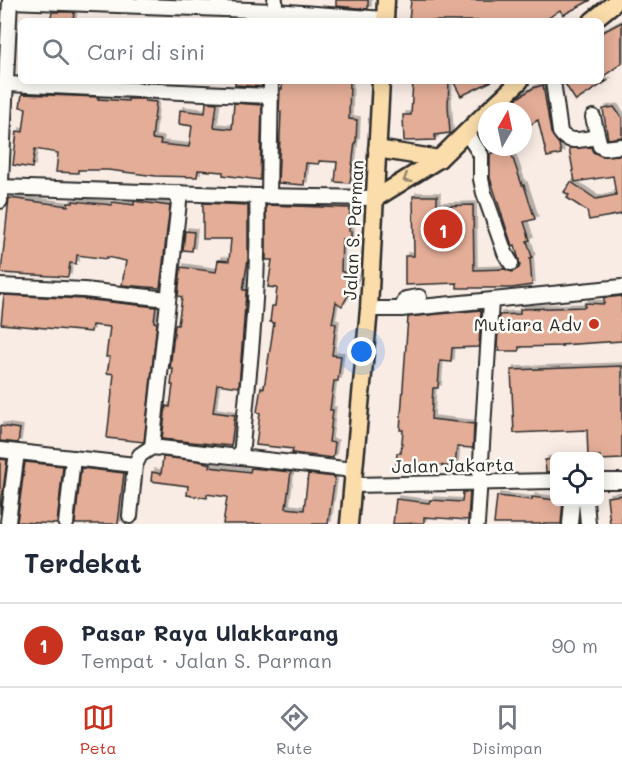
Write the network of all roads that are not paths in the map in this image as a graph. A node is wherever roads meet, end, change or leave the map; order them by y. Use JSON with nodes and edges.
{"nodes":[{"id":1,"x":386,"y":0,"type":"edge"},
{"id":2,"x":618,"y":0,"type":"edge"},
{"id":3,"x":7,"y":5,"type":"edge"},
{"id":4,"x":274,"y":11,"type":"edge"},
{"id":5,"x":360,"y":18,"type":"edge"},
{"id":6,"x":385,"y":18,"type":"edge"},
{"id":7,"x":596,"y":18,"type":"edge"},
{"id":8,"x":7,"y":84,"type":"junction"},
{"id":9,"x":271,"y":84,"type":"edge"},
{"id":10,"x":381,"y":84,"type":"edge"},
{"id":11,"x":517,"y":84,"type":"edge"},
{"id":12,"x":553,"y":84,"type":"edge"},
{"id":13,"x":271,"y":96,"type":"junction"},
{"id":14,"x":497,"y":102,"type":"edge"},
{"id":15,"x":593,"y":117,"type":"dead end"},
{"id":16,"x":478,"y":120,"type":"edge"},
{"id":17,"x":466,"y":132,"type":"junction"},
{"id":18,"x":597,"y":137,"type":"junction"},
{"id":19,"x":622,"y":146,"type":"edge"},
{"id":20,"x":377,"y":150,"type":"junction"},
{"id":21,"x":439,"y":159,"type":"junction"},
{"id":22,"x":1,"y":187,"type":"edge"},
{"id":23,"x":180,"y":193,"type":"junction"},
{"id":24,"x":263,"y":196,"type":"junction"},
{"id":25,"x":376,"y":198,"type":"junction"},
{"id":26,"x":0,"y":201,"type":"edge"},
{"id":27,"x":511,"y":263,"type":"dead end"},
{"id":28,"x":0,"y":286,"type":"edge"},
{"id":29,"x":622,"y":287,"type":"edge"},
{"id":30,"x":418,"y":297,"type":"dead end"},
{"id":31,"x":168,"y":299,"type":"junction"},
{"id":32,"x":490,"y":301,"type":"junction"},
{"id":33,"x":369,"y":309,"type":"junction"},
{"id":34,"x":401,"y":309,"type":"junction"},
{"id":35,"x":152,"y":447,"type":"junction"},
{"id":36,"x":0,"y":450,"type":"edge"},
{"id":37,"x":16,"y":452,"type":"junction"},
{"id":38,"x":242,"y":456,"type":"junction"},
{"id":39,"x":73,"y":458,"type":"junction"},
{"id":40,"x":135,"y":465,"type":"junction"},
{"id":41,"x":353,"y":477,"type":"junction"},
{"id":42,"x":550,"y":481,"type":"edge"},
{"id":43,"x":604,"y":481,"type":"edge"},
{"id":44,"x":622,"y":481,"type":"edge"},
{"id":45,"x":481,"y":483,"type":"junction"},
{"id":46,"x":572,"y":506,"type":"edge"},
{"id":47,"x":586,"y":506,"type":"edge"},
{"id":48,"x":130,"y":516,"type":"dead end"},
{"id":49,"x":8,"y":522,"type":"dead end"},
{"id":50,"x":66,"y":524,"type":"edge"},
{"id":51,"x":349,"y":524,"type":"edge"},
{"id":52,"x":477,"y":524,"type":"edge"},
{"id":53,"x":570,"y":524,"type":"edge"},
{"id":54,"x":588,"y":524,"type":"edge"}],
"edges":[{"from":1,"to":6,"type":"main road"},
{"from":2,"to":7,"type":"main road"},
{"from":3,"to":4,"type":"street"},
{"from":3,"to":8,"type":"street"},
{"from":4,"to":5,"type":"street"},
{"from":8,"to":13,"type":"street"},
{"from":8,"to":22,"type":"street"},
{"from":9,"to":13,"type":"street"},
{"from":10,"to":20,"type":"main road","name":"Jalan S. Parman"},
{"from":11,"to":14,"type":"main road"},
{"from":12,"to":18,"type":"street"},
{"from":13,"to":24,"type":"street"},
{"from":15,"to":18,"type":"street"},
{"from":16,"to":17,"type":"main road"},
{"from":17,"to":21,"type":"main road"},
{"from":17,"to":27,"type":"street"},
{"from":18,"to":19,"type":"street"},
{"from":20,"to":21,"type":"main road"},
{"from":20,"to":25,"type":"main road","name":"Jalan S. Parman"},
{"from":21,"to":25,"type":"main road","one_way":true},
{"from":22,"to":23,"type":"street"},
{"from":22,"to":26,"type":"street"},
{"from":23,"to":24,"type":"street"},
{"from":23,"to":31,"type":"street"},
{"from":24,"to":25,"type":"street"},
{"from":24,"to":38,"type":"street"},
{"from":25,"to":33,"type":"main road","name":"Jalan S. Parman"},
{"from":28,"to":31,"type":"street"},
{"from":29,"to":32,"type":"street"},
{"from":30,"to":34,"type":"street"},
{"from":31,"to":35,"type":"street"},
{"from":32,"to":34,"type":"street"},
{"from":32,"to":45,"type":"street"},
{"from":33,"to":34,"type":"street"},
{"from":33,"to":41,"type":"main road","name":"Jalan S. Parman"},
{"from":35,"to":38,"type":"street","name":"Jalan Jakarta"},
{"from":35,"to":40,"type":"street"},
{"from":36,"to":37,"type":"street"},
{"from":37,"to":39,"type":"street"},
{"from":37,"to":49,"type":"street"},
{"from":38,"to":41,"type":"street","name":"Jalan Jakarta"},
{"from":39,"to":40,"type":"street"},
{"from":39,"to":50,"type":"street"},
{"from":40,"to":48,"type":"street"},
{"from":41,"to":45,"type":"street","name":"Jalan Jakarta"},
{"from":41,"to":51,"type":"main road","name":"Jalan S. Parman"},
{"from":42,"to":45,"type":"street","name":"Jalan Jakarta"},
{"from":43,"to":44,"type":"street"},
{"from":45,"to":52,"type":"street"},
{"from":46,"to":53,"type":"street"},
{"from":47,"to":54,"type":"street"}]}
